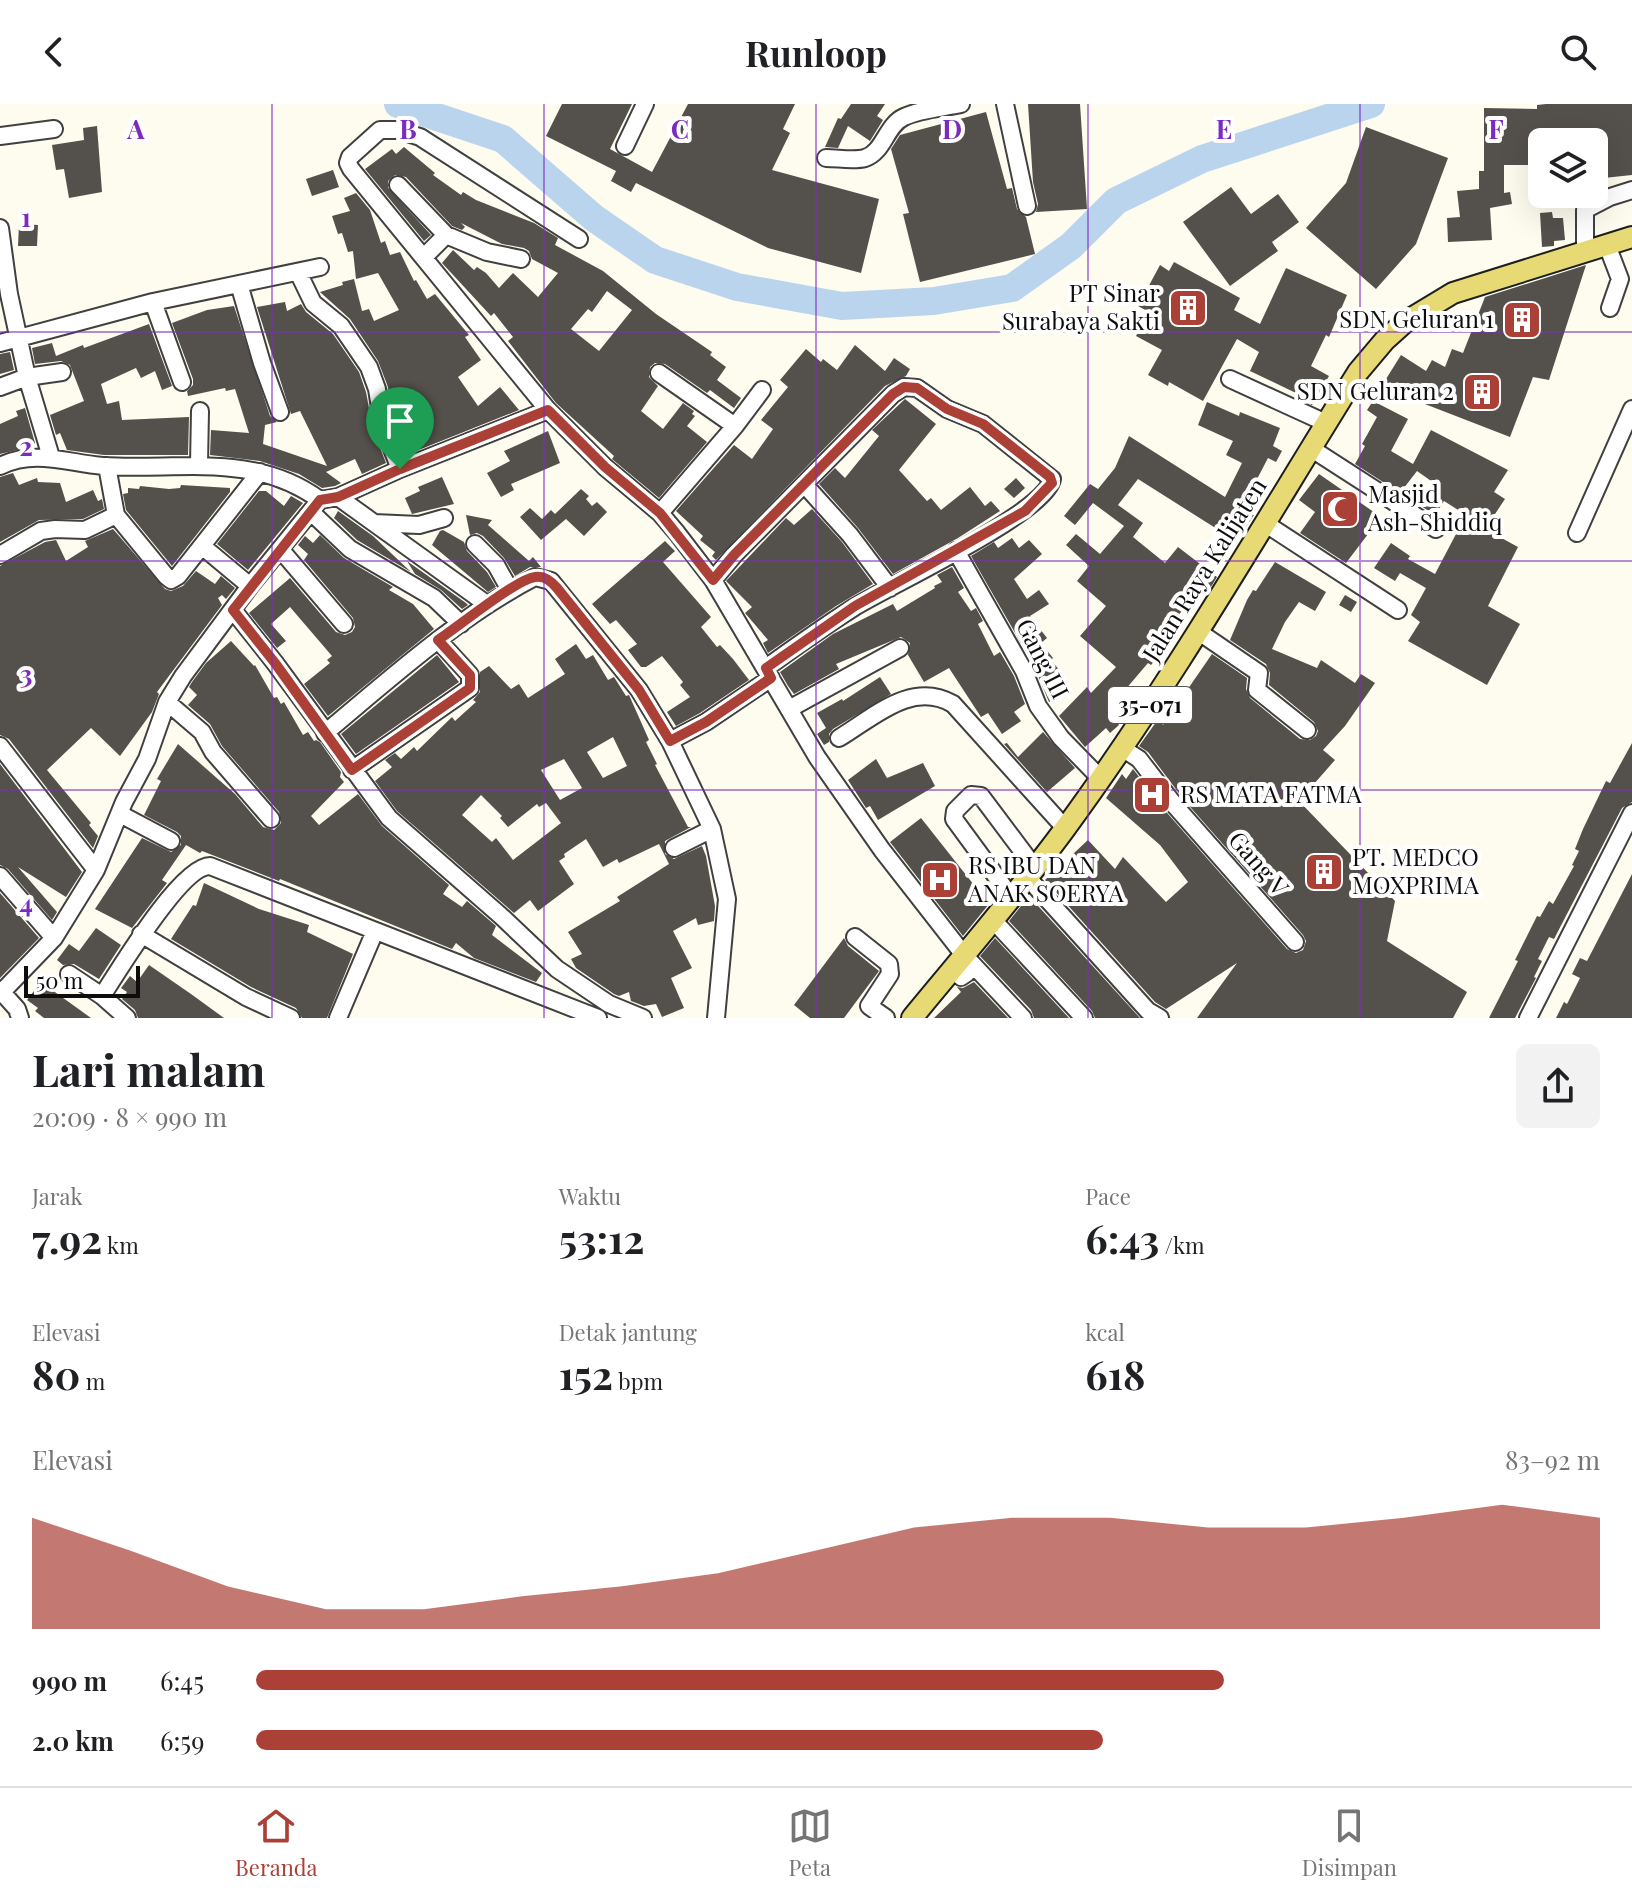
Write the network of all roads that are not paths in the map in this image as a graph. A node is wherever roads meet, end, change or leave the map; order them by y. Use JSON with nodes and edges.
{"nodes":[{"id":1,"x":645,"y":104,"type":"edge"},
{"id":2,"x":961,"y":104,"type":"edge"},
{"id":3,"x":1005,"y":104,"type":"edge"},
{"id":4,"x":54,"y":129,"type":"dead end"},
{"id":5,"x":0,"y":136,"type":"edge"},
{"id":6,"x":625,"y":146,"type":"dead end"},
{"id":7,"x":826,"y":158,"type":"dead end"},
{"id":8,"x":398,"y":185,"type":"dead end"},
{"id":9,"x":1632,"y":190,"type":"edge"},
{"id":10,"x":1027,"y":206,"type":"dead end"},
{"id":11,"x":0,"y":228,"type":"edge"},
{"id":12,"x":446,"y":235,"type":"junction"},
{"id":13,"x":1632,"y":237,"type":"edge"},
{"id":14,"x":579,"y":239,"type":"dead end"},
{"id":15,"x":1607,"y":245,"type":"junction"},
{"id":16,"x":1585,"y":253,"type":"junction"},
{"id":17,"x":424,"y":257,"type":"junction"},
{"id":18,"x":521,"y":259,"type":"dead end"},
{"id":19,"x":320,"y":267,"type":"dead end"},
{"id":20,"x":298,"y":272,"type":"junction"},
{"id":21,"x":239,"y":284,"type":"junction"},
{"id":22,"x":153,"y":302,"type":"junction"},
{"id":23,"x":1610,"y":308,"type":"dead end"},
{"id":24,"x":21,"y":338,"type":"junction"},
{"id":25,"x":0,"y":343,"type":"edge"},
{"id":26,"x":62,"y":372,"type":"dead end"},
{"id":27,"x":659,"y":373,"type":"dead end"},
{"id":28,"x":1230,"y":379,"type":"dead end"},
{"id":29,"x":182,"y":382,"type":"dead end"},
{"id":30,"x":30,"y":383,"type":"junction"},
{"id":31,"x":0,"y":387,"type":"edge"},
{"id":32,"x":762,"y":390,"type":"dead end"},
{"id":33,"x":1632,"y":409,"type":"edge"},
{"id":34,"x":548,"y":410,"type":"junction"},
{"id":35,"x":200,"y":411,"type":"dead end"},
{"id":36,"x":280,"y":412,"type":"dead end"},
{"id":37,"x":1326,"y":423,"type":"junction"},
{"id":38,"x":735,"y":426,"type":"junction"},
{"id":39,"x":1312,"y":449,"type":"junction"},
{"id":40,"x":51,"y":457,"type":"junction"},
{"id":41,"x":199,"y":464,"type":"junction"},
{"id":42,"x":0,"y":466,"type":"edge"},
{"id":43,"x":107,"y":466,"type":"junction"},
{"id":44,"x":400,"y":469,"type":"junction"},
{"id":45,"x":260,"y":472,"type":"junction"},
{"id":46,"x":804,"y":484,"type":"junction"},
{"id":47,"x":349,"y":491,"type":"junction"},
{"id":48,"x":316,"y":506,"type":"junction"},
{"id":49,"x":660,"y":513,"type":"junction"},
{"id":50,"x":116,"y":515,"type":"junction"},
{"id":51,"x":444,"y":518,"type":"dead end"},
{"id":52,"x":374,"y":523,"type":"junction"},
{"id":53,"x":1266,"y":524,"type":"junction"},
{"id":54,"x":1436,"y":529,"type":"dead end"},
{"id":55,"x":1577,"y":533,"type":"dead end"},
{"id":56,"x":475,"y":544,"type":"dead end"},
{"id":57,"x":202,"y":546,"type":"junction"},
{"id":58,"x":280,"y":549,"type":"junction"},
{"id":59,"x":956,"y":551,"type":"junction"},
{"id":60,"x":0,"y":555,"type":"edge"},
{"id":61,"x":713,"y":580,"type":"junction"},
{"id":62,"x":250,"y":586,"type":"junction"},
{"id":63,"x":890,"y":588,"type":"junction"},
{"id":64,"x":510,"y":590,"type":"junction"},
{"id":65,"x":488,"y":605,"type":"junction"},
{"id":66,"x":233,"y":610,"type":"junction"},
{"id":67,"x":1398,"y":610,"type":"dead end"},
{"id":68,"x":344,"y":624,"type":"dead end"},
{"id":69,"x":461,"y":624,"type":"junction"},
{"id":70,"x":1199,"y":632,"type":"junction"},
{"id":71,"x":438,"y":640,"type":"junction"},
{"id":72,"x":900,"y":648,"type":"dead end"},
{"id":73,"x":769,"y":673,"type":"junction"},
{"id":74,"x":167,"y":702,"type":"junction"},
{"id":75,"x":789,"y":709,"type":"junction"},
{"id":76,"x":1307,"y":730,"type":"dead end"},
{"id":77,"x":325,"y":733,"type":"junction"},
{"id":78,"x":677,"y":738,"type":"junction"},
{"id":79,"x":839,"y":738,"type":"dead end"},
{"id":80,"x":0,"y":746,"type":"edge"},
{"id":81,"x":1122,"y":748,"type":"junction"},
{"id":82,"x":352,"y":770,"type":"junction"},
{"id":83,"x":1100,"y":778,"type":"junction"},
{"id":84,"x":1632,"y":813,"type":"edge"},
{"id":85,"x":120,"y":814,"type":"junction"},
{"id":86,"x":271,"y":819,"type":"dead end"},
{"id":87,"x":1065,"y":828,"type":"junction"},
{"id":88,"x":712,"y":829,"type":"junction"},
{"id":89,"x":171,"y":841,"type":"dead end"},
{"id":90,"x":674,"y":848,"type":"dead end"},
{"id":91,"x":96,"y":870,"type":"junction"},
{"id":92,"x":1031,"y":873,"type":"junction"},
{"id":93,"x":0,"y":876,"type":"edge"},
{"id":94,"x":1012,"y":898,"type":"junction"},
{"id":95,"x":994,"y":921,"type":"junction"},
{"id":96,"x":375,"y":931,"type":"junction"},
{"id":97,"x":141,"y":934,"type":"junction"},
{"id":98,"x":855,"y":937,"type":"dead end"},
{"id":99,"x":54,"y":938,"type":"junction"},
{"id":100,"x":1295,"y":942,"type":"dead end"},
{"id":101,"x":961,"y":966,"type":"junction"},
{"id":102,"x":69,"y":974,"type":"dead end"},
{"id":103,"x":1,"y":992,"type":"edge"},
{"id":104,"x":102,"y":996,"type":"junction"},
{"id":105,"x":864,"y":1012,"type":"edge"},
{"id":106,"x":20,"y":1018,"type":"edge"},
{"id":107,"x":127,"y":1018,"type":"edge"},
{"id":108,"x":291,"y":1018,"type":"edge"},
{"id":109,"x":338,"y":1018,"type":"edge"},
{"id":110,"x":598,"y":1018,"type":"edge"},
{"id":111,"x":643,"y":1018,"type":"edge"},
{"id":112,"x":716,"y":1018,"type":"edge"},
{"id":113,"x":886,"y":1018,"type":"edge"},
{"id":114,"x":912,"y":1018,"type":"edge"},
{"id":115,"x":1023,"y":1018,"type":"edge"},
{"id":116,"x":1084,"y":1018,"type":"edge"},
{"id":117,"x":1160,"y":1018,"type":"edge"},
{"id":118,"x":1528,"y":1018,"type":"edge"}],
"edges":[{"from":1,"to":6,"type":"street"},
{"from":2,"to":7,"type":"street"},
{"from":3,"to":10,"type":"street"},
{"from":4,"to":5,"type":"street"},
{"from":8,"to":12,"type":"street"},
{"from":9,"to":16,"type":"street"},
{"from":11,"to":24,"type":"street"},
{"from":12,"to":17,"type":"street"},
{"from":12,"to":18,"type":"street"},
{"from":13,"to":15,"type":"main road","number":"35-071"},
{"from":14,"to":17,"type":"street"},
{"from":15,"to":16,"type":"main road","number":"35-071"},
{"from":15,"to":23,"type":"street"},
{"from":16,"to":37,"type":"main road","name":"Jalan Raya Kalijaten","number":"35-071"},
{"from":17,"to":34,"type":"street"},
{"from":19,"to":20,"type":"street"},
{"from":20,"to":21,"type":"street"},
{"from":20,"to":44,"type":"street"},
{"from":21,"to":22,"type":"street"},
{"from":21,"to":36,"type":"street"},
{"from":22,"to":24,"type":"street"},
{"from":22,"to":29,"type":"street"},
{"from":24,"to":25,"type":"street"},
{"from":24,"to":30,"type":"street"},
{"from":26,"to":30,"type":"street"},
{"from":27,"to":38,"type":"street"},
{"from":28,"to":37,"type":"street"},
{"from":30,"to":31,"type":"street"},
{"from":30,"to":40,"type":"street"},
{"from":32,"to":38,"type":"street"},
{"from":33,"to":55,"type":"street"},
{"from":34,"to":44,"type":"street"},
{"from":34,"to":49,"type":"street"},
{"from":35,"to":41,"type":"street"},
{"from":37,"to":39,"type":"main road","name":"Jalan Raya Kalijaten","number":"35-071"},
{"from":38,"to":49,"type":"street"},
{"from":39,"to":53,"type":"main road","name":"Jalan Raya Kalijaten","number":"35-071"},
{"from":39,"to":54,"type":"street"},
{"from":40,"to":42,"type":"street"},
{"from":40,"to":43,"type":"street"},
{"from":41,"to":43,"type":"street"},
{"from":41,"to":45,"type":"street"},
{"from":43,"to":50,"type":"street"},
{"from":44,"to":47,"type":"street"},
{"from":45,"to":48,"type":"street"},
{"from":45,"to":57,"type":"street"},
{"from":46,"to":59,"type":"street"},
{"from":46,"to":61,"type":"street"},
{"from":46,"to":63,"type":"street"},
{"from":47,"to":48,"type":"street"},
{"from":47,"to":52,"type":"street"},
{"from":48,"to":58,"type":"street"},
{"from":48,"to":69,"type":"street"},
{"from":49,"to":61,"type":"street"},
{"from":50,"to":57,"type":"street"},
{"from":50,"to":60,"type":"street"},
{"from":51,"to":52,"type":"street"},
{"from":52,"to":65,"type":"street"},
{"from":53,"to":67,"type":"street"},
{"from":53,"to":70,"type":"main road","name":"Jalan Raya Kalijaten","number":"35-071"},
{"from":56,"to":64,"type":"street"},
{"from":57,"to":62,"type":"street"},
{"from":58,"to":62,"type":"street"},
{"from":58,"to":68,"type":"street"},
{"from":59,"to":63,"type":"street"},
{"from":59,"to":83,"type":"street","name":"Gang III"},
{"from":61,"to":73,"type":"street"},
{"from":62,"to":66,"type":"street"},
{"from":63,"to":73,"type":"street"},
{"from":64,"to":65,"type":"street"},
{"from":64,"to":78,"type":"street"},
{"from":65,"to":69,"type":"street"},
{"from":66,"to":74,"type":"street"},
{"from":66,"to":77,"type":"street"},
{"from":69,"to":71,"type":"street"},
{"from":70,"to":76,"type":"street"},
{"from":70,"to":81,"type":"main road","name":"Jalan Raya Kalijaten","number":"35-071"},
{"from":71,"to":77,"type":"street"},
{"from":71,"to":82,"type":"street"},
{"from":72,"to":75,"type":"street"},
{"from":73,"to":75,"type":"street"},
{"from":73,"to":78,"type":"street"},
{"from":74,"to":85,"type":"street"},
{"from":74,"to":86,"type":"street"},
{"from":75,"to":101,"type":"street"},
{"from":77,"to":82,"type":"street"},
{"from":78,"to":88,"type":"street"},
{"from":79,"to":87,"type":"street"},
{"from":80,"to":91,"type":"street"},
{"from":81,"to":83,"type":"main road","name":"Jalan Raya Kalijaten","number":"35-071"},
{"from":81,"to":100,"type":"street","name":"Gang V"},
{"from":82,"to":111,"type":"street"},
{"from":83,"to":87,"type":"main road","name":"Jalan Raya Kalijaten","number":"35-071"},
{"from":84,"to":118,"type":"street"},
{"from":85,"to":89,"type":"street"},
{"from":85,"to":91,"type":"street"},
{"from":87,"to":92,"type":"main road","name":"Jalan Raya Kalijaten","number":"35-071"},
{"from":88,"to":90,"type":"street"},
{"from":88,"to":112,"type":"street"},
{"from":91,"to":99,"type":"street"},
{"from":92,"to":94,"type":"main road","name":"Jalan Raya Kalijaten","number":"35-071"},
{"from":92,"to":94,"type":"street"},
{"from":92,"to":117,"type":"street"},
{"from":93,"to":99,"type":"street"},
{"from":94,"to":95,"type":"main road","name":"Jalan Raya Kalijaten","number":"35-071"},
{"from":95,"to":101,"type":"main road","name":"Jalan Raya Kalijaten","number":"35-071"},
{"from":95,"to":116,"type":"street"},
{"from":96,"to":97,"type":"street"},
{"from":96,"to":109,"type":"street"},
{"from":96,"to":110,"type":"street"},
{"from":97,"to":104,"type":"street"},
{"from":97,"to":108,"type":"street"},
{"from":98,"to":105,"type":"street"},
{"from":99,"to":103,"type":"street"},
{"from":101,"to":114,"type":"main road","name":"Jalan Raya Kalijaten","number":"35-071"},
{"from":101,"to":115,"type":"street"},
{"from":102,"to":104,"type":"street"},
{"from":103,"to":106,"type":"street"},
{"from":104,"to":107,"type":"street"},
{"from":105,"to":113,"type":"street"}]}
